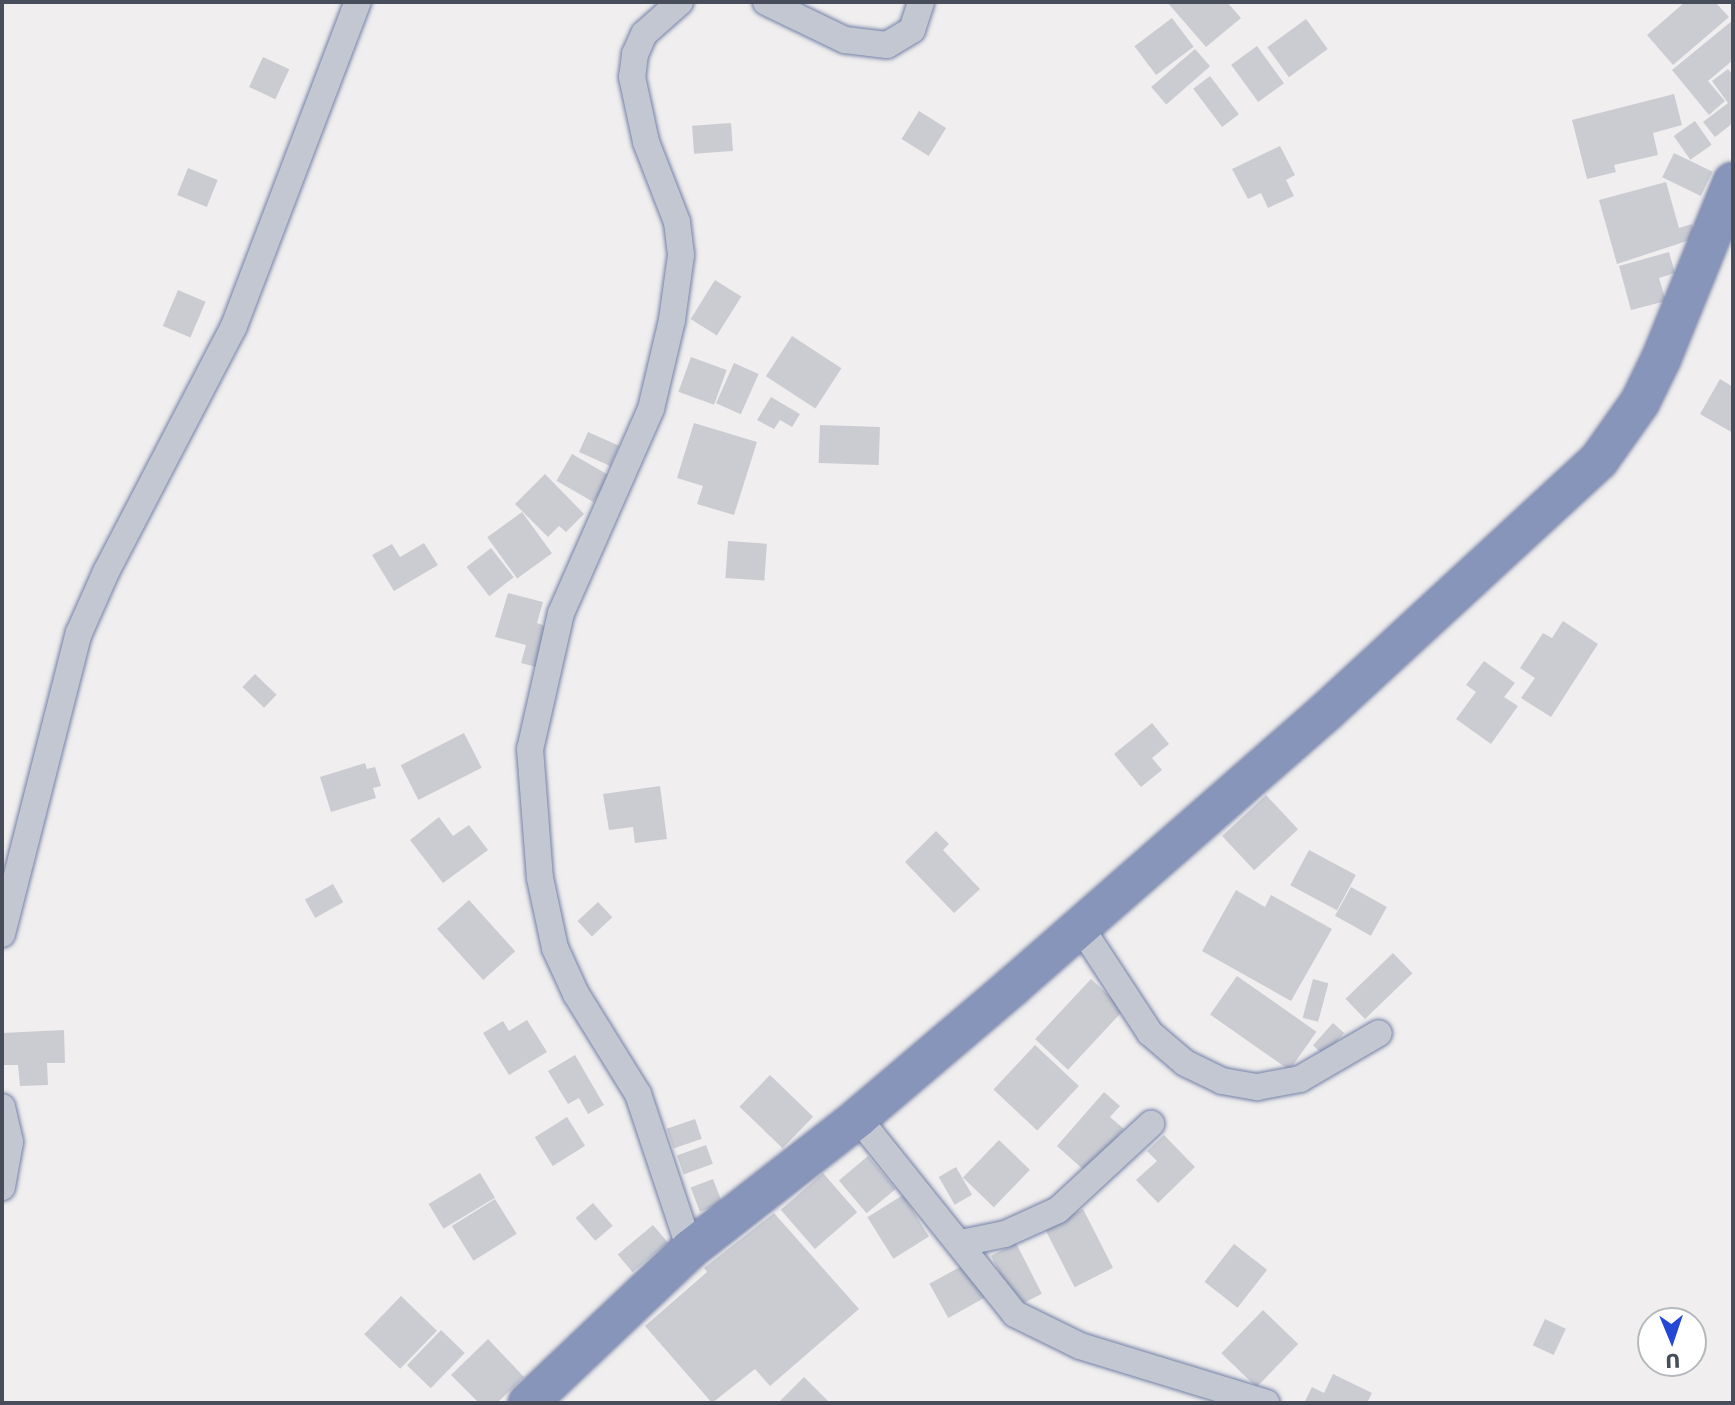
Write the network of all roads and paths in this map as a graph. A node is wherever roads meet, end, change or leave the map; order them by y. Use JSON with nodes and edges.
{"nodes":[{"id":1,"x":358,"y":2,"type":"edge"},
{"id":2,"x":680,"y":2,"type":"edge"},
{"id":3,"x":766,"y":2,"type":"edge"},
{"id":4,"x":921,"y":2,"type":"edge"},
{"id":5,"x":1733,"y":182,"type":"edge"},
{"id":6,"x":1080,"y":926,"type":"junction"},
{"id":7,"x":2,"y":934,"type":"edge"},
{"id":8,"x":1379,"y":1033,"type":"dead end"},
{"id":9,"x":2,"y":1107,"type":"edge"},
{"id":10,"x":858,"y":1118,"type":"junction"},
{"id":11,"x":1151,"y":1124,"type":"dead end"},
{"id":12,"x":2,"y":1187,"type":"edge"},
{"id":13,"x":961,"y":1243,"type":"junction"},
{"id":14,"x":690,"y":1249,"type":"junction"},
{"id":15,"x":528,"y":1403,"type":"edge"},
{"id":16,"x":1267,"y":1403,"type":"edge"}],
"edges":[{"from":1,"to":7,"type":"street"},
{"from":2,"to":14,"type":"street"},
{"from":3,"to":4,"type":"street"},
{"from":5,"to":6,"type":"highway"},
{"from":6,"to":8,"type":"street"},
{"from":6,"to":10,"type":"highway"},
{"from":9,"to":12,"type":"street"},
{"from":10,"to":13,"type":"street"},
{"from":10,"to":14,"type":"highway"},
{"from":11,"to":13,"type":"street"},
{"from":13,"to":16,"type":"street"},
{"from":14,"to":15,"type":"highway"}]}
